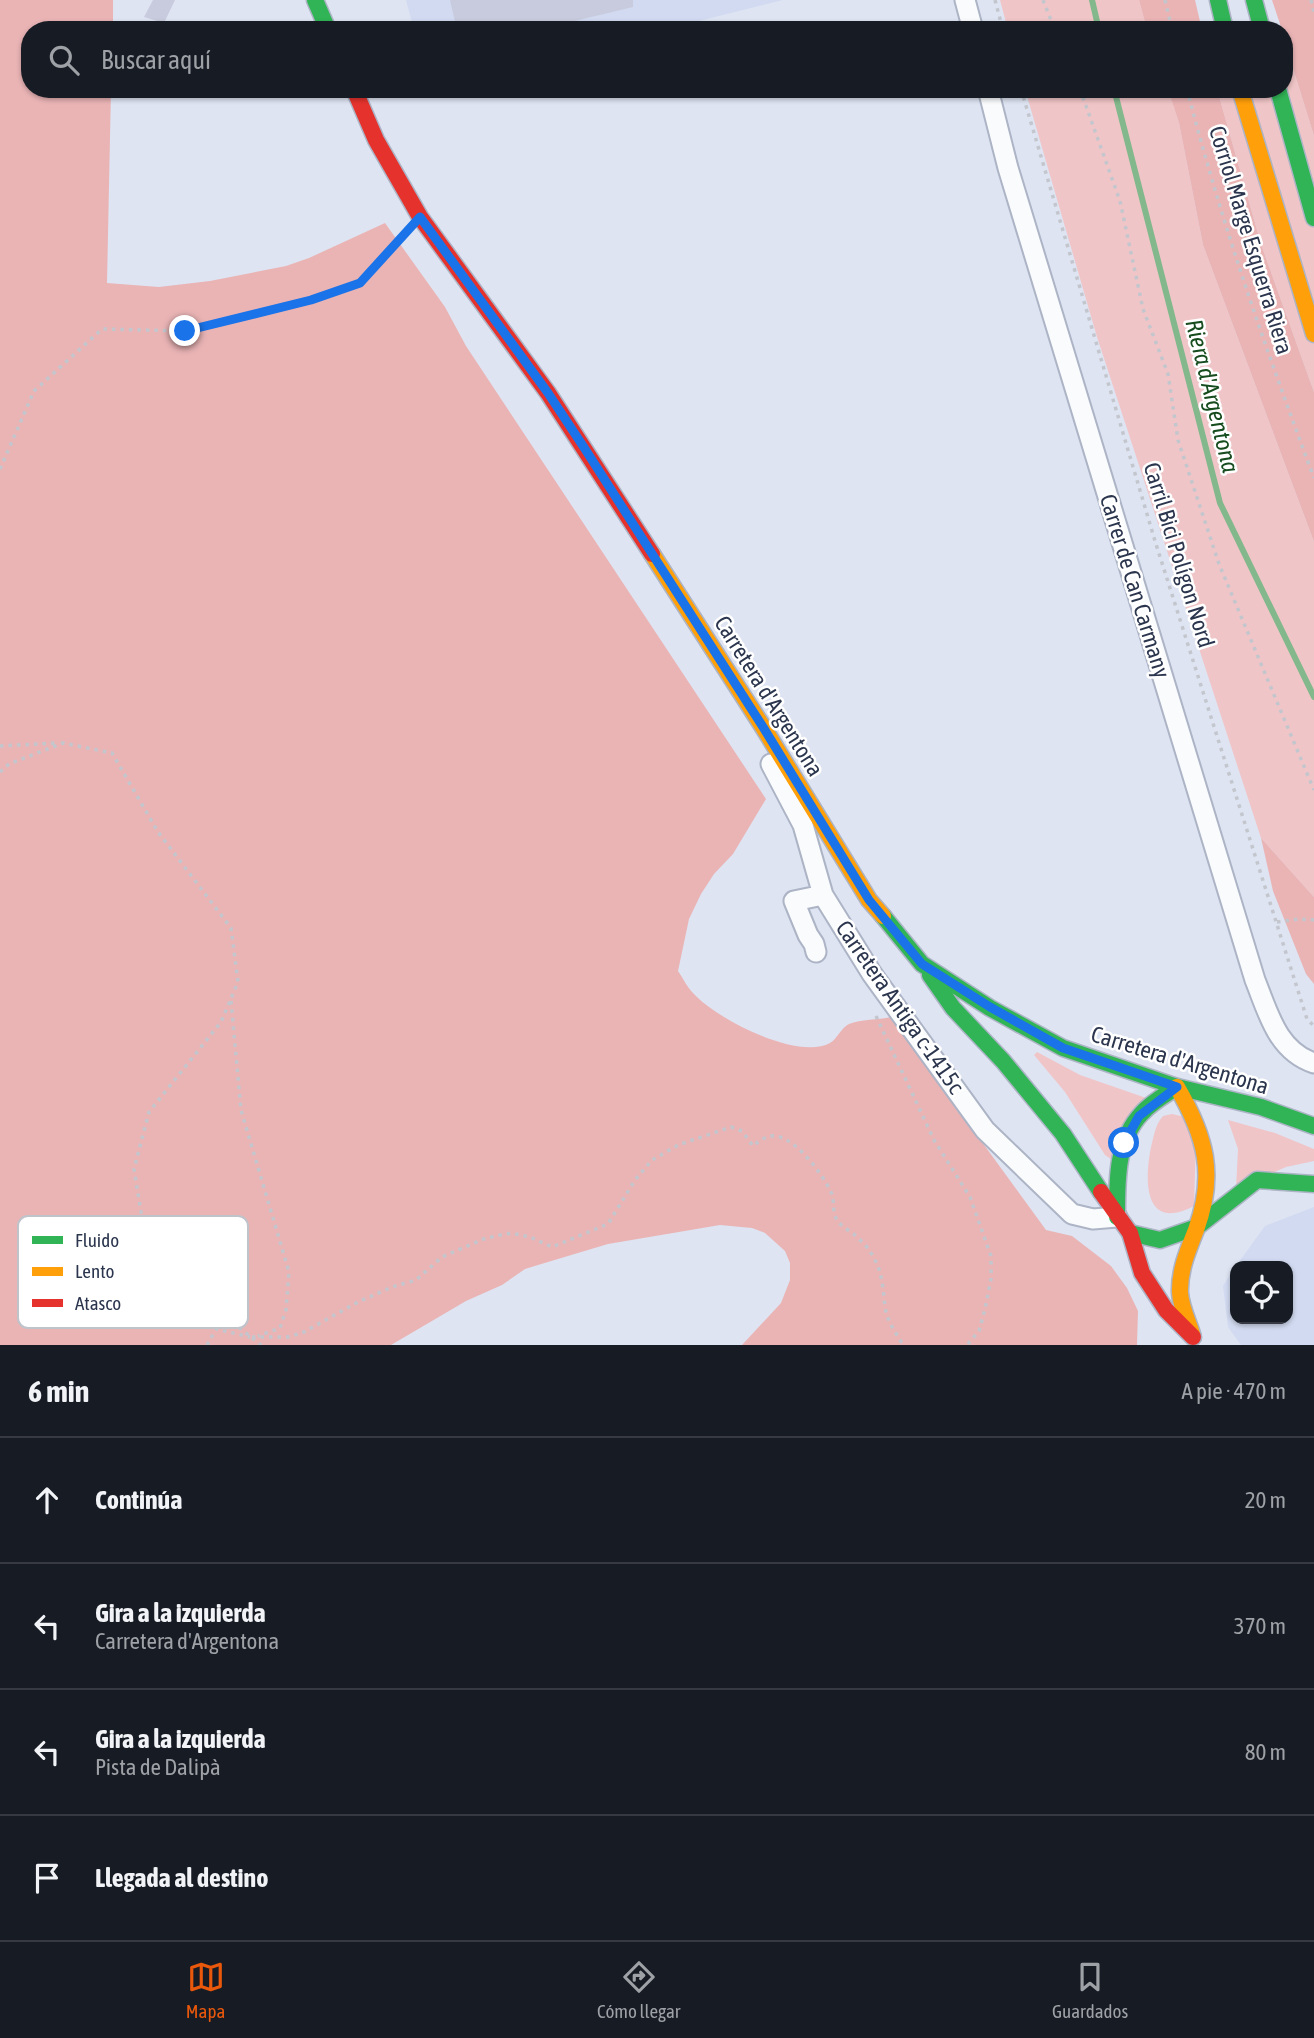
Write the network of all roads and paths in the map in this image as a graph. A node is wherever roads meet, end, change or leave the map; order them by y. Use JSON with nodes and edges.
{"nodes":[{"id":1,"x":315,"y":0,"type":"edge"},
{"id":2,"x":965,"y":0,"type":"edge"},
{"id":3,"x":995,"y":0,"type":"edge"},
{"id":4,"x":1043,"y":0,"type":"edge"},
{"id":5,"x":1165,"y":0,"type":"edge"},
{"id":6,"x":1218,"y":0,"type":"edge"},
{"id":7,"x":1254,"y":0,"type":"edge"},
{"id":8,"x":1311,"y":0,"type":"edge"},
{"id":9,"x":1314,"y":13,"type":"edge"},
{"id":10,"x":324,"y":21,"type":"edge"},
{"id":11,"x":971,"y":21,"type":"edge"},
{"id":12,"x":1001,"y":21,"type":"edge"},
{"id":13,"x":1051,"y":21,"type":"edge"},
{"id":14,"x":1170,"y":21,"type":"edge"},
{"id":15,"x":1224,"y":21,"type":"edge"},
{"id":16,"x":1260,"y":21,"type":"edge"},
{"id":17,"x":358,"y":98,"type":"edge"},
{"id":18,"x":990,"y":98,"type":"edge"},
{"id":19,"x":1024,"y":98,"type":"edge"},
{"id":20,"x":1083,"y":98,"type":"edge"},
{"id":21,"x":1189,"y":98,"type":"edge"},
{"id":22,"x":1243,"y":98,"type":"edge"},
{"id":23,"x":1281,"y":98,"type":"edge"},
{"id":24,"x":420,"y":217,"type":"junction"},
{"id":25,"x":1314,"y":218,"type":"edge"},
{"id":26,"x":1314,"y":334,"type":"edge"},
{"id":27,"x":0,"y":469,"type":"edge"},
{"id":28,"x":1314,"y":478,"type":"edge"},
{"id":29,"x":763,"y":727,"type":"junction"},
{"id":30,"x":63,"y":743,"type":"junction"},
{"id":31,"x":0,"y":746,"type":"edge"},
{"id":32,"x":0,"y":772,"type":"edge"},
{"id":33,"x":1314,"y":790,"type":"edge"},
{"id":34,"x":823,"y":895,"type":"junction"},
{"id":35,"x":1314,"y":920,"type":"edge"},
{"id":36,"x":1277,"y":922,"type":"junction"},
{"id":37,"x":816,"y":952,"type":"dead end"},
{"id":38,"x":922,"y":964,"type":"junction"},
{"id":39,"x":231,"y":999,"type":"junction"},
{"id":40,"x":873,"y":1009,"type":"dead end"},
{"id":41,"x":1314,"y":1026,"type":"edge"},
{"id":42,"x":1314,"y":1042,"type":"edge"},
{"id":43,"x":1311,"y":1062,"type":"edge"},
{"id":44,"x":1177,"y":1087,"type":"junction"},
{"id":45,"x":1314,"y":1126,"type":"edge"},
{"id":46,"x":1314,"y":1184,"type":"edge"},
{"id":47,"x":142,"y":1216,"type":"edge"},
{"id":48,"x":1117,"y":1217,"type":"junction"},
{"id":49,"x":1197,"y":1227,"type":"junction"},
{"id":50,"x":1130,"y":1233,"type":"junction"},
{"id":51,"x":239,"y":1328,"type":"edge"},
{"id":52,"x":252,"y":1338,"type":"junction"},
{"id":53,"x":1196,"y":1341,"type":"edge"},
{"id":54,"x":207,"y":1345,"type":"edge"},
{"id":55,"x":261,"y":1345,"type":"edge"},
{"id":56,"x":903,"y":1345,"type":"edge"},
{"id":57,"x":967,"y":1345,"type":"edge"}],
"edges":[{"from":1,"to":10,"type":"main road"},
{"from":2,"to":11,"type":"street"},
{"from":3,"to":12,"type":"path"},
{"from":4,"to":13,"type":"path"},
{"from":5,"to":14,"type":"path"},
{"from":6,"to":15,"type":"main road"},
{"from":7,"to":16,"type":"main road"},
{"from":8,"to":9,"type":"path"},
{"from":17,"to":24,"type":"main road","name":"Carretera d'Argentona"},
{"from":18,"to":43,"type":"street","name":"Carrer de Can Carmany"},
{"from":19,"to":36,"type":"path","name":"Carril Bici Polígon Nord"},
{"from":20,"to":33,"type":"path"},
{"from":21,"to":28,"type":"path","name":"Corriol Marge Esquerra Riera"},
{"from":22,"to":26,"type":"main road"},
{"from":23,"to":25,"type":"main road"},
{"from":24,"to":27,"type":"path"},
{"from":24,"to":29,"type":"main road","name":"Carretera d'Argentona"},
{"from":29,"to":34,"type":"street","name":"Carretera Antiga c-1415c"},
{"from":29,"to":38,"type":"main road","name":"Carretera d'Argentona"},
{"from":30,"to":31,"type":"path"},
{"from":30,"to":32,"type":"path"},
{"from":30,"to":39,"type":"path"},
{"from":34,"to":37,"type":"street"},
{"from":34,"to":48,"type":"street","name":"Carretera Antiga c-1415c"},
{"from":35,"to":36,"type":"path"},
{"from":36,"to":41,"type":"path","name":"Carril Bici Polígon Nord"},
{"from":38,"to":44,"type":"main road","name":"Carretera d'Argentona"},
{"from":38,"to":48,"type":"main road"},
{"from":39,"to":47,"type":"path"},
{"from":39,"to":52,"type":"path"},
{"from":40,"to":57,"type":"path"},
{"from":42,"to":43,"type":"street"},
{"from":44,"to":45,"type":"main road","name":"Carretera d'Argentona"},
{"from":44,"to":48,"type":"main road"},
{"from":44,"to":49,"type":"main road"},
{"from":46,"to":49,"type":"main road"},
{"from":48,"to":50,"type":"main road"},
{"from":49,"to":50,"type":"main road"},
{"from":49,"to":53,"type":"main road"},
{"from":50,"to":53,"type":"main road"},
{"from":51,"to":52,"type":"path"},
{"from":52,"to":54,"type":"path"},
{"from":52,"to":55,"type":"path"},
{"from":52,"to":56,"type":"path"}]}
